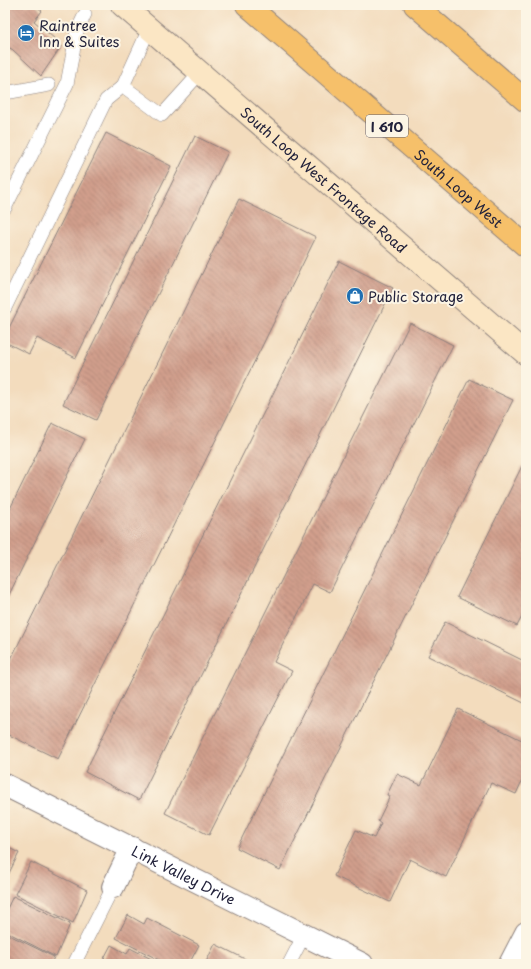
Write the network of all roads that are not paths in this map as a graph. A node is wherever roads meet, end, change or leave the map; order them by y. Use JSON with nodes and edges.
{"nodes":[{"id":1,"x":122,"y":5,"type":"edge"},
{"id":2,"x":247,"y":5,"type":"edge"},
{"id":3,"x":415,"y":5,"type":"edge"},
{"id":4,"x":89,"y":10,"type":"edge"},
{"id":5,"x":149,"y":30,"type":"junction"},
{"id":6,"x":200,"y":73,"type":"junction"},
{"id":7,"x":73,"y":74,"type":"dead end"},
{"id":8,"x":49,"y":85,"type":"dead end"},
{"id":9,"x":123,"y":86,"type":"junction"},
{"id":10,"x":5,"y":93,"type":"edge"},
{"id":11,"x":526,"y":101,"type":"edge"},
{"id":12,"x":5,"y":208,"type":"edge"},
{"id":13,"x":526,"y":246,"type":"edge"},
{"id":14,"x":5,"y":308,"type":"edge"},
{"id":15,"x":526,"y":354,"type":"edge"},
{"id":16,"x":5,"y":785,"type":"edge"},
{"id":17,"x":132,"y":848,"type":"junction"},
{"id":18,"x":113,"y":886,"type":"joint"},
{"id":19,"x":526,"y":933,"type":"edge"},
{"id":20,"x":304,"y":934,"type":"junction"},
{"id":21,"x":74,"y":964,"type":"edge"},
{"id":22,"x":289,"y":964,"type":"edge"},
{"id":23,"x":362,"y":964,"type":"edge"},
{"id":24,"x":510,"y":964,"type":"edge"}],
"edges":[{"from":1,"to":5,"type":"main road","name":"South Loop West Frontage Road"},
{"from":2,"to":13,"type":"highway","name":"South Loop West","number":"I 610"},
{"from":3,"to":11,"type":"highway"},
{"from":4,"to":7,"type":"lane"},
{"from":4,"to":12,"type":"lane"},
{"from":5,"to":6,"type":"main road","name":"South Loop West Frontage Road"},
{"from":5,"to":9,"type":"lane"},
{"from":6,"to":9,"type":"lane"},
{"from":6,"to":15,"type":"main road","name":"South Loop West Frontage Road"},
{"from":8,"to":10,"type":"lane"},
{"from":9,"to":14,"type":"lane"},
{"from":16,"to":17,"type":"street","name":"Link Valley Drive"},
{"from":17,"to":18,"type":"street"},
{"from":17,"to":20,"type":"street","name":"Link Valley Drive"},
{"from":18,"to":21,"type":"lane"},
{"from":19,"to":24,"type":"street"},
{"from":20,"to":22,"type":"lane"},
{"from":20,"to":23,"type":"street","name":"Link Valley Drive"}]}
